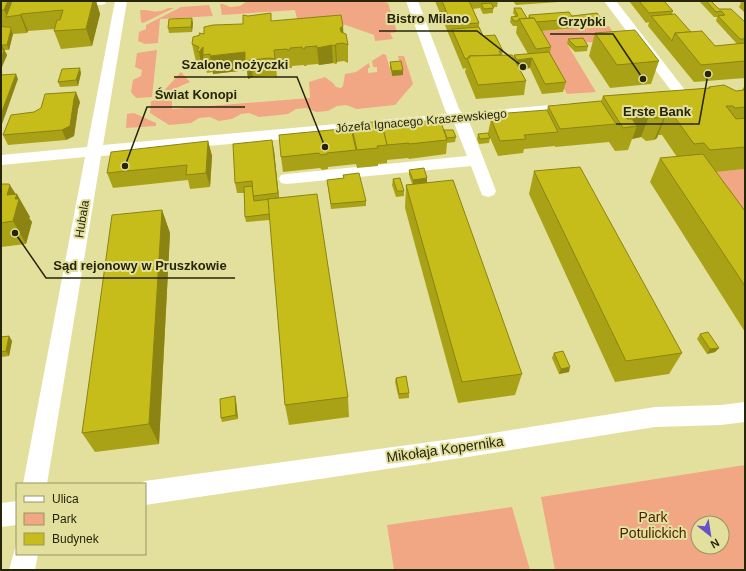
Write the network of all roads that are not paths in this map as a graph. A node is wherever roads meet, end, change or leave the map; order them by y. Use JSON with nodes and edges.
{"nodes":[{"id":1,"x":102,"y":1,"type":"edge"},
{"id":2,"x":121,"y":1,"type":"edge"},
{"id":3,"x":412,"y":1,"type":"edge"},
{"id":4,"x":610,"y":1,"type":"edge"},
{"id":5,"x":57,"y":4,"type":"edge"},
{"id":6,"x":667,"y":98,"type":"edge"},
{"id":7,"x":586,"y":106,"type":"edge"},
{"id":8,"x":458,"y":117,"type":"junction"},
{"id":9,"x":94,"y":151,"type":"junction"},
{"id":10,"x":1,"y":160,"type":"edge"},
{"id":11,"x":476,"y":160,"type":"junction"},
{"id":12,"x":287,"y":179,"type":"dead end"},
{"id":13,"x":488,"y":191,"type":"dead end"},
{"id":14,"x":745,"y":412,"type":"edge"},
{"id":15,"x":35,"y":483,"type":"edge"},
{"id":16,"x":146,"y":493,"type":"edge"},
{"id":17,"x":16,"y":513,"type":"edge"},
{"id":18,"x":1,"y":515,"type":"edge"},
{"id":19,"x":24,"y":555,"type":"edge"},
{"id":20,"x":22,"y":570,"type":"edge"}],
"edges":[{"from":1,"to":5,"type":"street"},
{"from":2,"to":9,"type":"street","name":"Hubala"},
{"from":3,"to":8,"type":"street"},
{"from":4,"to":6,"type":"street"},
{"from":7,"to":8,"type":"street","name":"Józefa Ignacego Kraszewskiego"},
{"from":8,"to":9,"type":"street","name":"Józefa Ignacego Kraszewskiego"},
{"from":8,"to":11,"type":"street"},
{"from":9,"to":10,"type":"street","name":"Józefa Ignacego Kraszewskiego"},
{"from":9,"to":15,"type":"street","name":"Hubala"},
{"from":11,"to":12,"type":"street"},
{"from":11,"to":13,"type":"street"},
{"from":14,"to":16,"type":"street","name":"Mikołaja Kopernika"},
{"from":17,"to":18,"type":"street"},
{"from":19,"to":20,"type":"street"}]}
